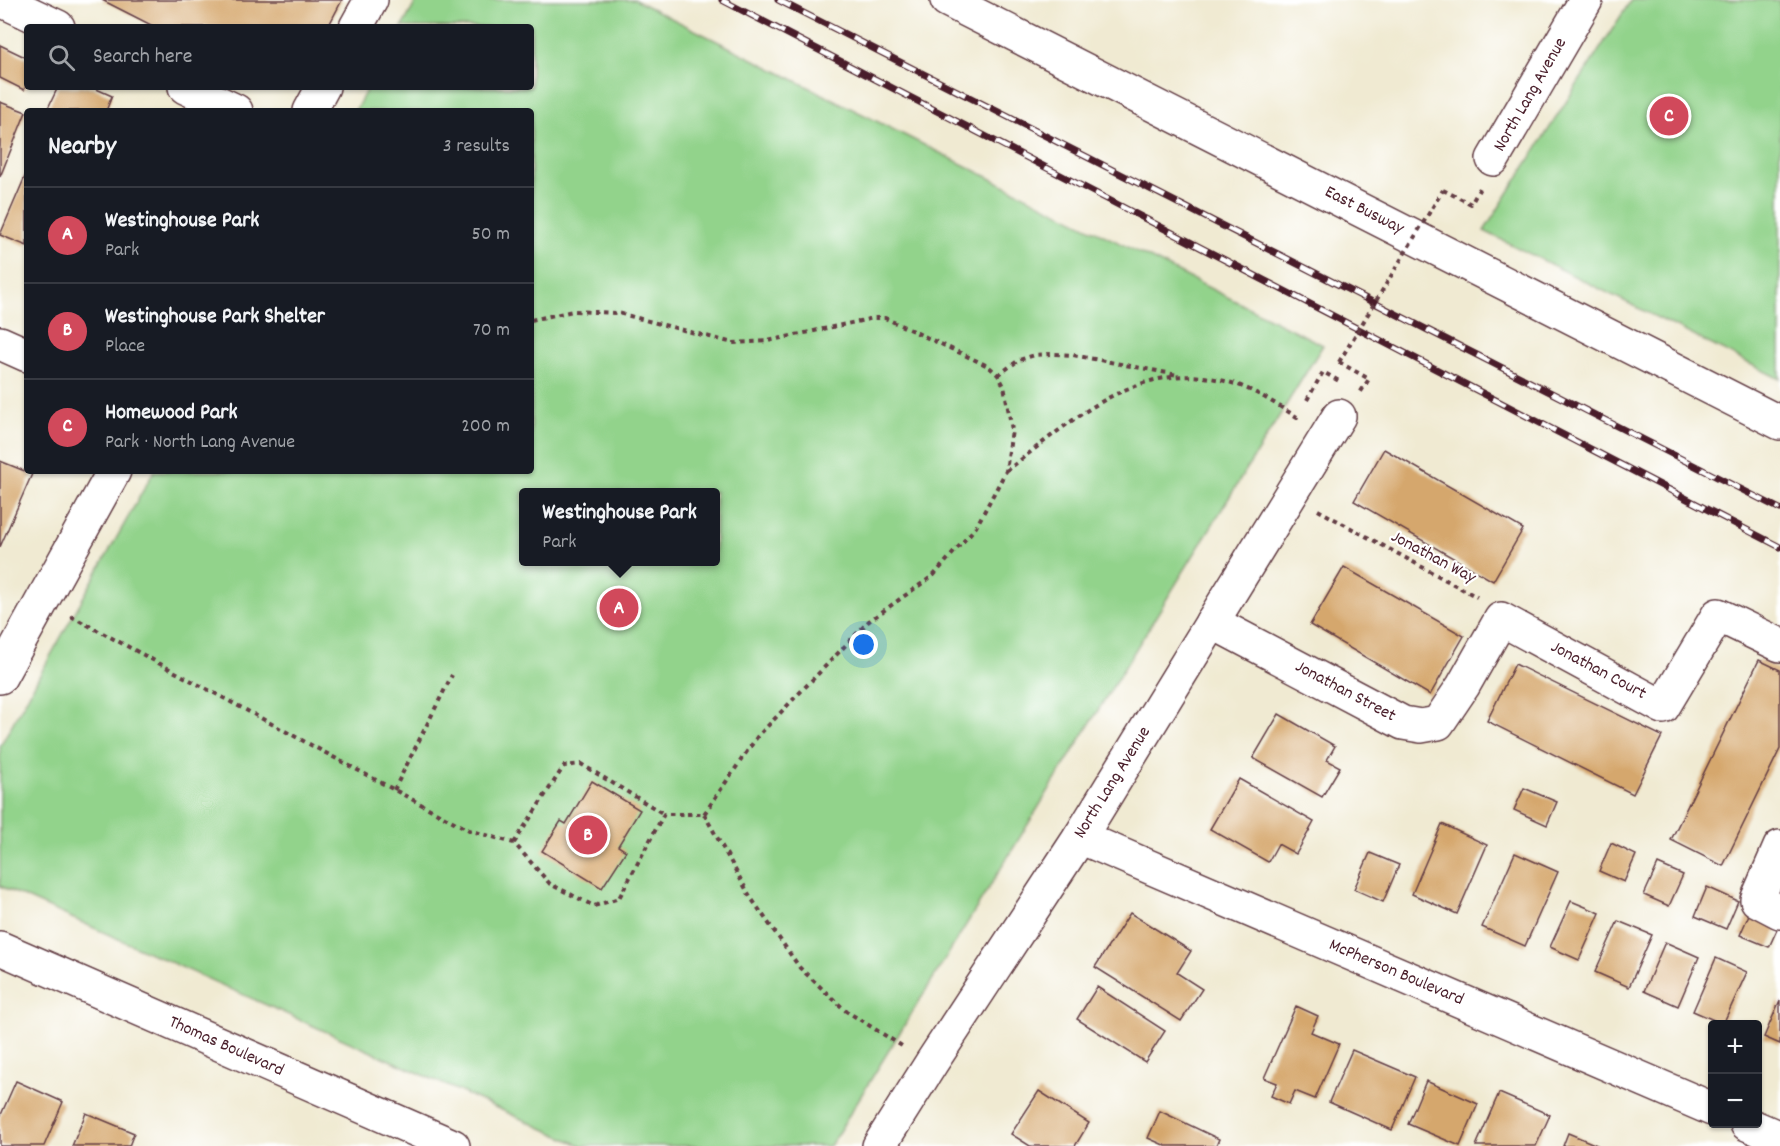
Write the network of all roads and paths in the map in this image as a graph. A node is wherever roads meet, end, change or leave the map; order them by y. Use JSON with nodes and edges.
{"nodes":[{"id":1,"x":1,"y":0,"type":"edge"},
{"id":2,"x":371,"y":0,"type":"edge"},
{"id":3,"x":947,"y":0,"type":"edge"},
{"id":4,"x":1586,"y":0,"type":"edge"},
{"id":5,"x":52,"y":24,"type":"edge"},
{"id":6,"x":358,"y":24,"type":"edge"},
{"id":7,"x":191,"y":90,"type":"edge"},
{"id":8,"x":321,"y":90,"type":"edge"},
{"id":9,"x":230,"y":108,"type":"edge"},
{"id":10,"x":312,"y":108,"type":"edge"},
{"id":11,"x":1487,"y":172,"type":"joint"},
{"id":12,"x":534,"y":319,"type":"edge"},
{"id":13,"x":0,"y":343,"type":"edge"},
{"id":14,"x":24,"y":354,"type":"edge"},
{"id":15,"x":1323,"y":372,"type":"dead end"},
{"id":16,"x":998,"y":375,"type":"junction"},
{"id":17,"x":1181,"y":376,"type":"junction"},
{"id":18,"x":1306,"y":400,"type":"dead end"},
{"id":19,"x":1350,"y":404,"type":"joint"},
{"id":20,"x":1297,"y":417,"type":"dead end"},
{"id":21,"x":1780,"y":423,"type":"edge"},
{"id":22,"x":1006,"y":471,"type":"junction"},
{"id":23,"x":112,"y":474,"type":"edge"},
{"id":24,"x":1347,"y":526,"type":"dead end"},
{"id":25,"x":69,"y":615,"type":"dead end"},
{"id":26,"x":1501,"y":619,"type":"junction"},
{"id":27,"x":1212,"y":622,"type":"junction"},
{"id":28,"x":1780,"y":645,"type":"edge"},
{"id":29,"x":5,"y":657,"type":"edge"},
{"id":30,"x":452,"y":675,"type":"dead end"},
{"id":31,"x":394,"y":790,"type":"junction"},
{"id":32,"x":664,"y":814,"type":"junction"},
{"id":33,"x":704,"y":814,"type":"junction"},
{"id":34,"x":1080,"y":837,"type":"junction"},
{"id":35,"x":514,"y":843,"type":"junction"},
{"id":36,"x":1780,"y":847,"type":"edge"},
{"id":37,"x":1780,"y":912,"type":"edge"},
{"id":38,"x":0,"y":948,"type":"edge"},
{"id":39,"x":932,"y":1062,"type":"junction"},
{"id":40,"x":1708,"y":1107,"type":"edge"},
{"id":41,"x":1756,"y":1128,"type":"edge"},
{"id":42,"x":1780,"y":1138,"type":"edge"},
{"id":43,"x":884,"y":1144,"type":"edge"},
{"id":44,"x":453,"y":1146,"type":"edge"}],
"edges":[{"from":1,"to":5,"type":"street"},
{"from":2,"to":6,"type":"street"},
{"from":3,"to":21,"type":"street","name":"East Busway"},
{"from":4,"to":11,"type":"street","name":"North Lang Avenue"},
{"from":7,"to":9,"type":"street"},
{"from":8,"to":10,"type":"street"},
{"from":11,"to":19,"type":"path","bridge":true},
{"from":12,"to":16,"type":"path"},
{"from":13,"to":14,"type":"street"},
{"from":15,"to":18,"type":"path"},
{"from":16,"to":17,"type":"path"},
{"from":16,"to":22,"type":"path"},
{"from":17,"to":20,"type":"path"},
{"from":17,"to":22,"type":"path"},
{"from":19,"to":27,"type":"street","name":"North Lang Avenue"},
{"from":22,"to":33,"type":"path"},
{"from":23,"to":29,"type":"street"},
{"from":24,"to":26,"type":"path","name":"Jonathan Way"},
{"from":25,"to":31,"type":"path"},
{"from":26,"to":27,"type":"street","name":"Jonathan Street"},
{"from":26,"to":28,"type":"street","name":"Jonathan Court"},
{"from":27,"to":34,"type":"street","name":"North Lang Avenue"},
{"from":30,"to":31,"type":"path"},
{"from":31,"to":35,"type":"path"},
{"from":32,"to":33,"type":"path"},
{"from":32,"to":35,"type":"path"},
{"from":32,"to":35,"type":"path"},
{"from":33,"to":39,"type":"path"},
{"from":34,"to":39,"type":"street","name":"North Lang Avenue"},
{"from":34,"to":40,"type":"street","name":"McPherson Boulevard"},
{"from":36,"to":37,"type":"street"},
{"from":38,"to":44,"type":"street","name":"Thomas Boulevard"},
{"from":39,"to":43,"type":"street","name":"North Lang Avenue"},
{"from":41,"to":42,"type":"street"}]}
